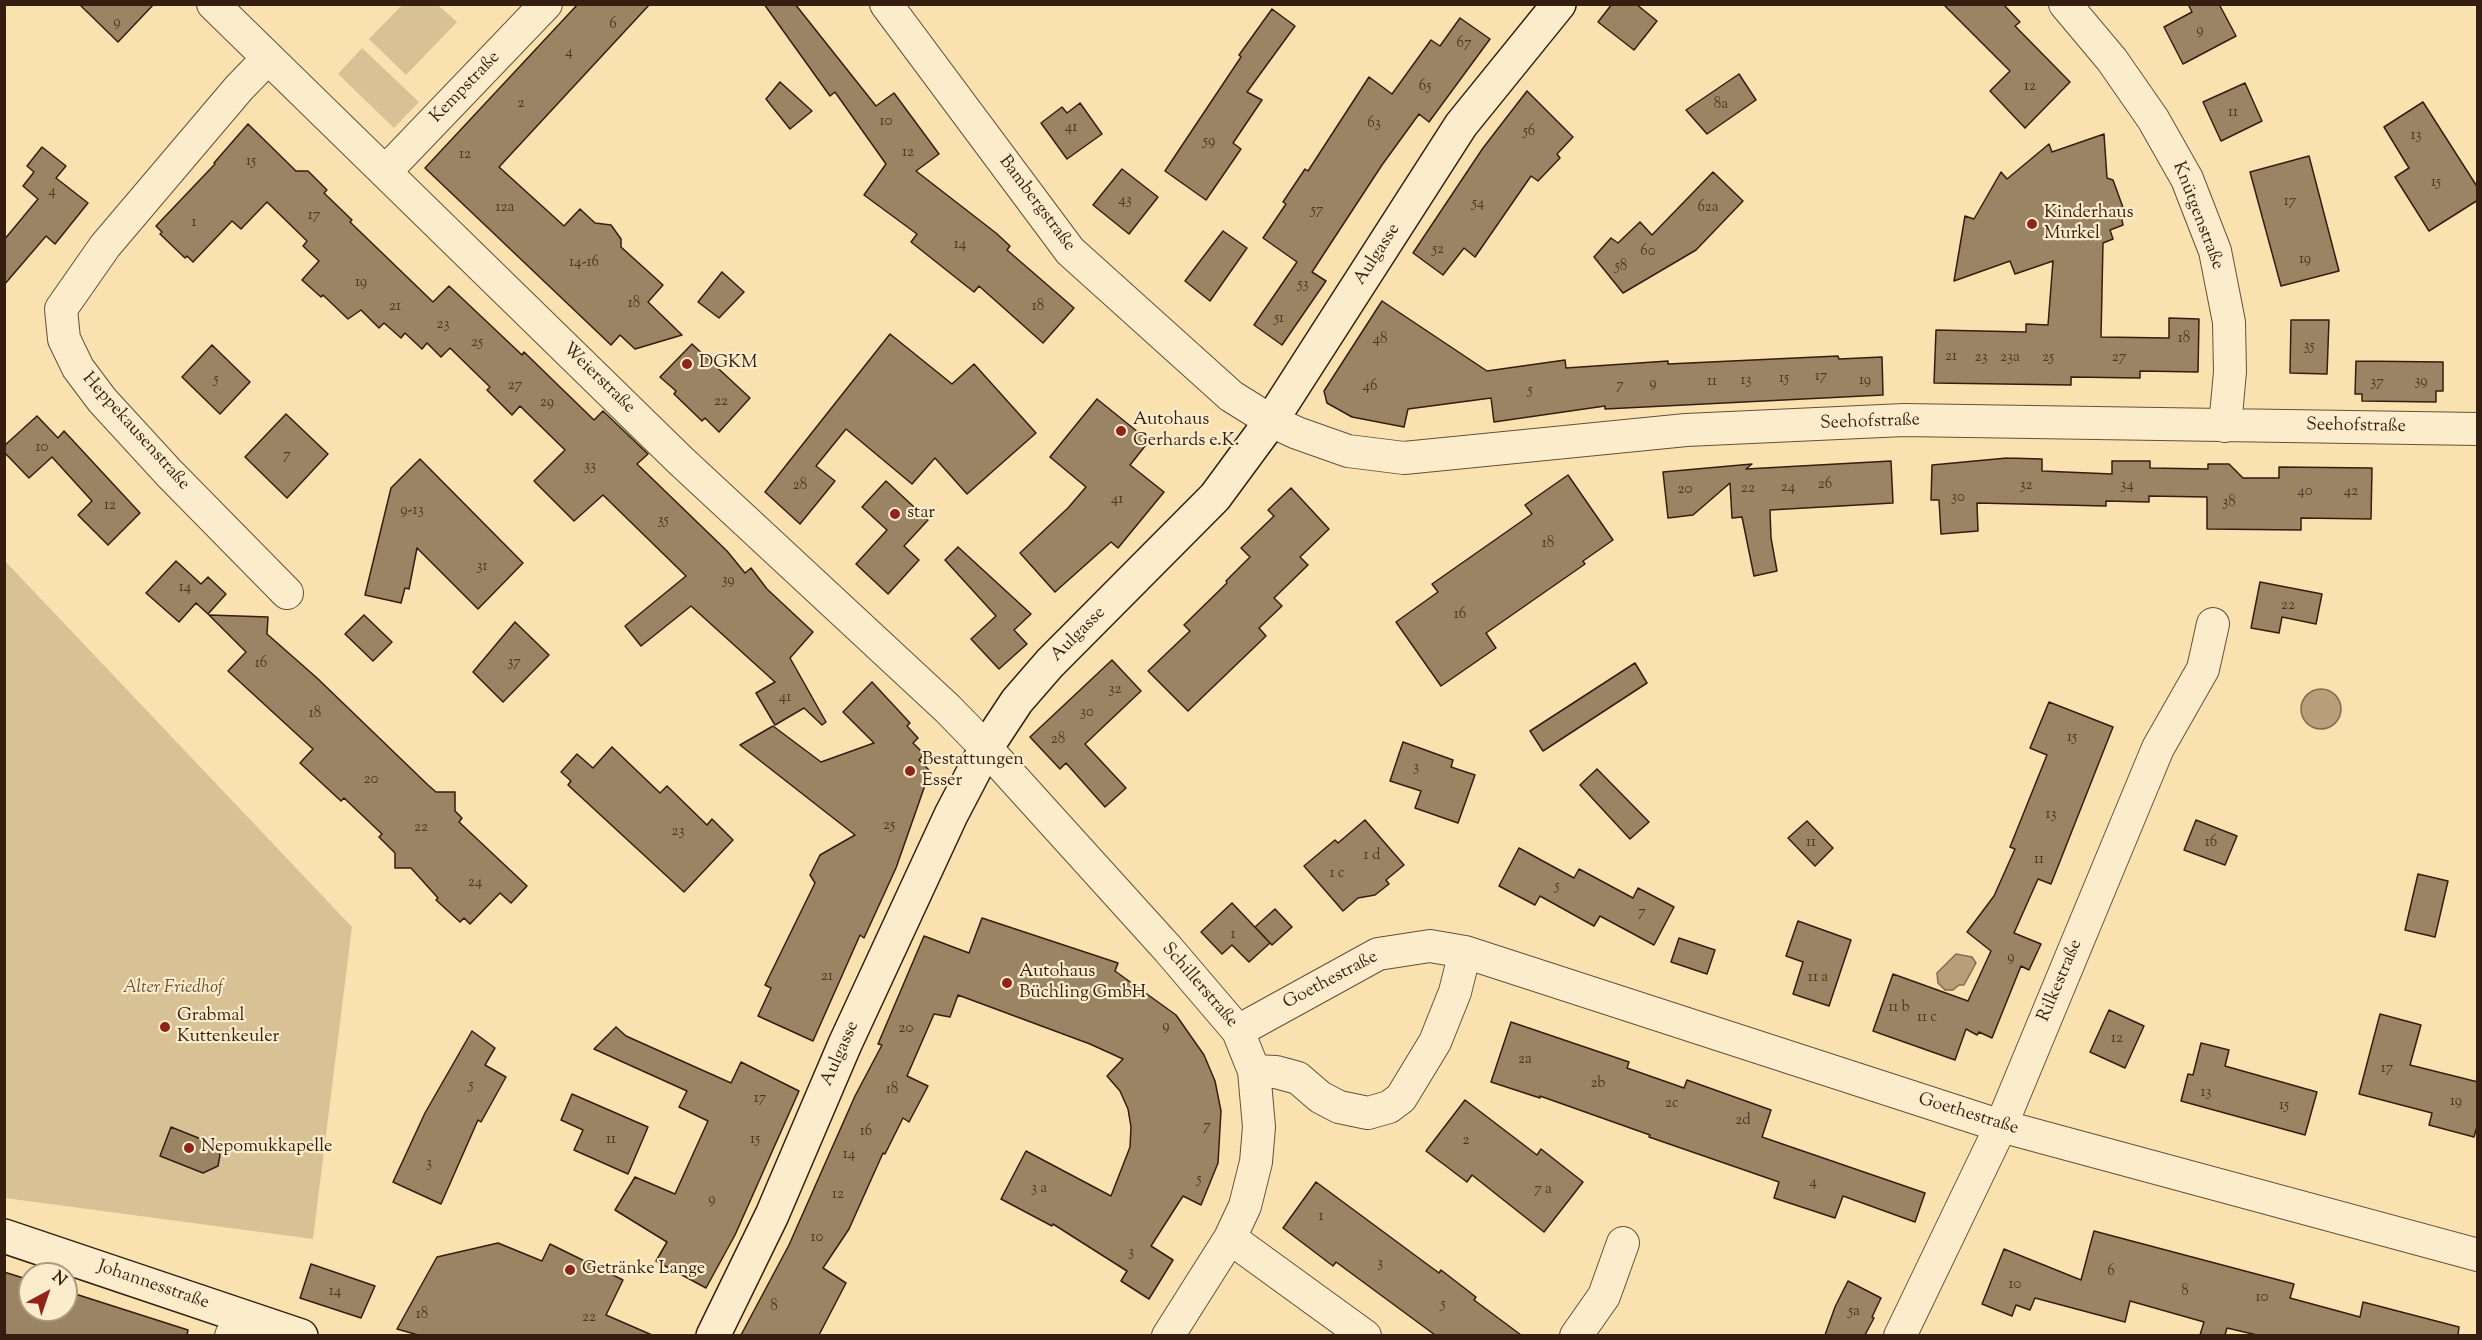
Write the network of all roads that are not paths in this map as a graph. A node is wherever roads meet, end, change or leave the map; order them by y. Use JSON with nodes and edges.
{"nodes":[{"id":1,"x":213,"y":4,"type":"edge"},
{"id":2,"x":546,"y":4,"type":"edge"},
{"id":3,"x":886,"y":4,"type":"edge"},
{"id":4,"x":1559,"y":4,"type":"edge"},
{"id":5,"x":2065,"y":4,"type":"edge"},
{"id":6,"x":268,"y":58,"type":"junction"},
{"id":7,"x":386,"y":171,"type":"junction"},
{"id":8,"x":1271,"y":421,"type":"junction"},
{"id":9,"x":2225,"y":426,"type":"junction"},
{"id":10,"x":2478,"y":429,"type":"edge"},
{"id":11,"x":287,"y":593,"type":"dead end"},
{"id":12,"x":2213,"y":624,"type":"dead end"},
{"id":13,"x":986,"y":748,"type":"junction"},
{"id":14,"x":1465,"y":952,"type":"junction"},
{"id":15,"x":1238,"y":1031,"type":"junction"},
{"id":16,"x":1254,"y":1071,"type":"junction"},
{"id":17,"x":2001,"y":1126,"type":"junction"},
{"id":18,"x":4,"y":1236,"type":"edge"},
{"id":19,"x":1230,"y":1238,"type":"junction"},
{"id":20,"x":1623,"y":1243,"type":"dead end"},
{"id":21,"x":2478,"y":1255,"type":"edge"},
{"id":22,"x":236,"y":1326,"type":"edge"},
{"id":23,"x":301,"y":1335,"type":"edge"},
{"id":24,"x":713,"y":1335,"type":"edge"},
{"id":25,"x":1168,"y":1335,"type":"edge"},
{"id":26,"x":1365,"y":1335,"type":"edge"},
{"id":27,"x":1576,"y":1335,"type":"edge"},
{"id":28,"x":1900,"y":1335,"type":"edge"}],
"edges":[{"from":1,"to":6,"type":"street","name":"Weierstraße"},
{"from":2,"to":7,"type":"street","name":"Kempstraße"},
{"from":3,"to":8,"type":"street","name":"Bambergstraße"},
{"from":4,"to":8,"type":"main road","name":"Aulgasse"},
{"from":5,"to":9,"type":"street","name":"Knütgenstraße"},
{"from":6,"to":7,"type":"street","name":"Weierstraße"},
{"from":6,"to":11,"type":"street","name":"Heppekausenstraße"},
{"from":7,"to":13,"type":"street","name":"Weierstraße"},
{"from":8,"to":9,"type":"street","name":"Seehofstraße"},
{"from":8,"to":13,"type":"main road","name":"Aulgasse"},
{"from":9,"to":10,"type":"street","name":"Seehofstraße"},
{"from":12,"to":17,"type":"street","name":"Rilkestraße"},
{"from":13,"to":15,"type":"street","name":"Schillerstraße"},
{"from":13,"to":24,"type":"main road","name":"Aulgasse"},
{"from":14,"to":15,"type":"street","name":"Goethestraße"},
{"from":14,"to":16,"type":"street"},
{"from":14,"to":17,"type":"street","name":"Goethestraße"},
{"from":15,"to":16,"type":"street","name":"Schillerstraße"},
{"from":16,"to":19,"type":"street","name":"Schillerstraße"},
{"from":17,"to":21,"type":"street","name":"Goethestraße"},
{"from":17,"to":28,"type":"street","name":"Rilkestraße"},
{"from":18,"to":22,"type":"main road","name":"Johannesstraße"},
{"from":19,"to":25,"type":"street","name":"Schillerstraße"},
{"from":19,"to":26,"type":"street"},
{"from":20,"to":27,"type":"street"},
{"from":22,"to":23,"type":"main road","name":"Johannesstraße"}]}
